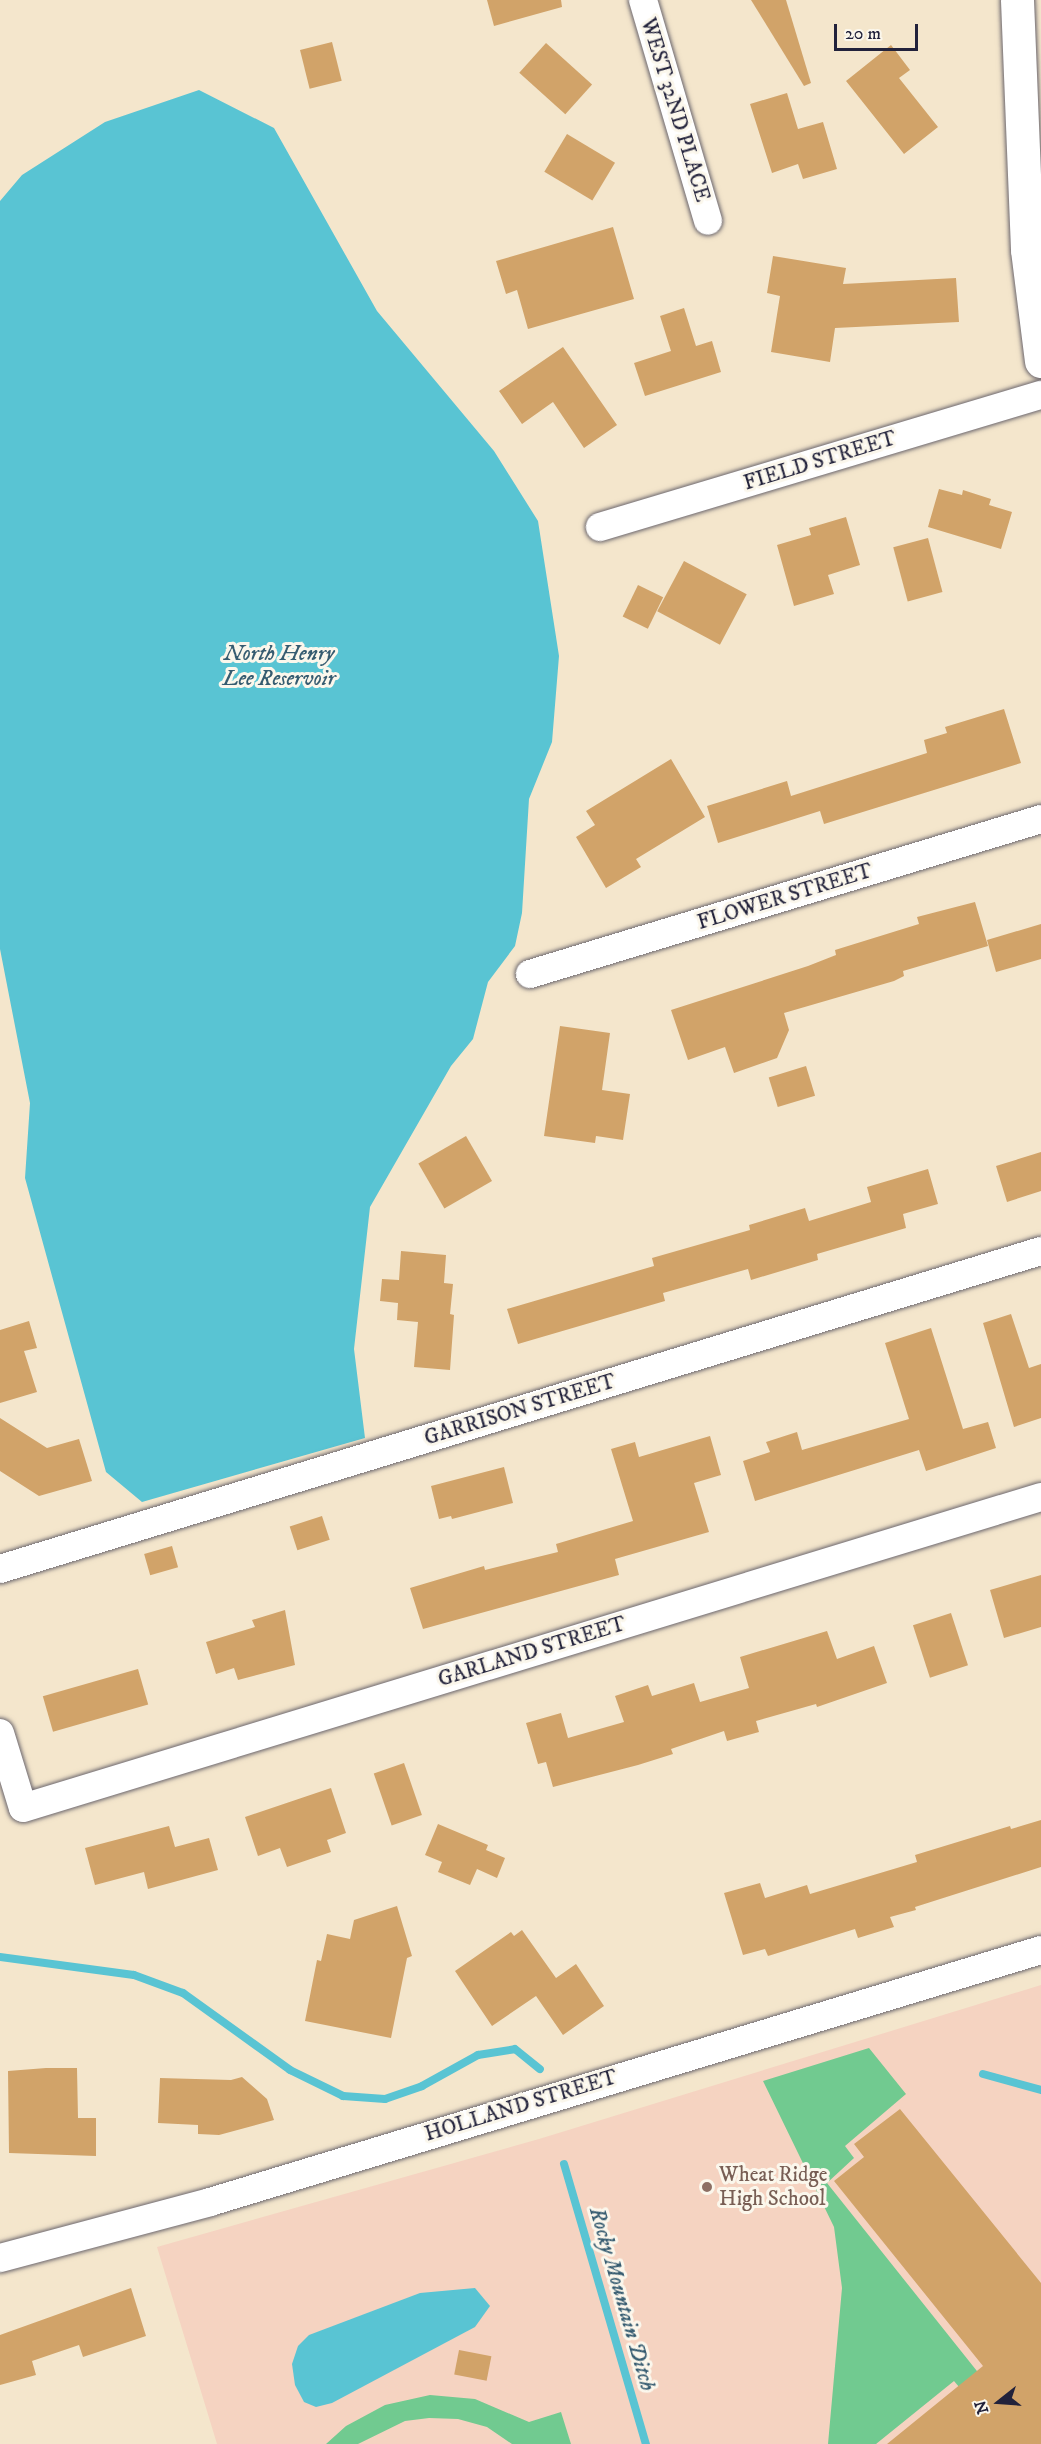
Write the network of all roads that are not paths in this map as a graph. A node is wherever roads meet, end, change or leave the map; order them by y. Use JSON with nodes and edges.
{"nodes":[{"id":1,"x":642,"y":0,"type":"edge"},
{"id":2,"x":1017,"y":0,"type":"edge"},
{"id":3,"x":708,"y":221,"type":"dead end"},
{"id":4,"x":1041,"y":361,"type":"edge"},
{"id":5,"x":1041,"y":395,"type":"edge"},
{"id":6,"x":600,"y":527,"type":"dead end"},
{"id":7,"x":1041,"y":819,"type":"edge"},
{"id":8,"x":530,"y":974,"type":"dead end"},
{"id":9,"x":1041,"y":1251,"type":"edge"},
{"id":10,"x":1041,"y":1497,"type":"edge"},
{"id":11,"x":0,"y":1569,"type":"edge"},
{"id":12,"x":0,"y":1733,"type":"edge"},
{"id":13,"x":1041,"y":1950,"type":"edge"},
{"id":14,"x":0,"y":2258,"type":"edge"}],
"edges":[{"from":1,"to":3,"type":"street","name":"WEST 32ND PLACE"},
{"from":2,"to":4,"type":"street"},
{"from":5,"to":6,"type":"street","name":"FIELD STREET"},
{"from":7,"to":8,"type":"street","name":"FLOWER STREET"},
{"from":9,"to":11,"type":"street","name":"GARRISON STREET"},
{"from":10,"to":12,"type":"street","name":"GARLAND STREET"},
{"from":13,"to":14,"type":"street","name":"HOLLAND STREET"}]}
